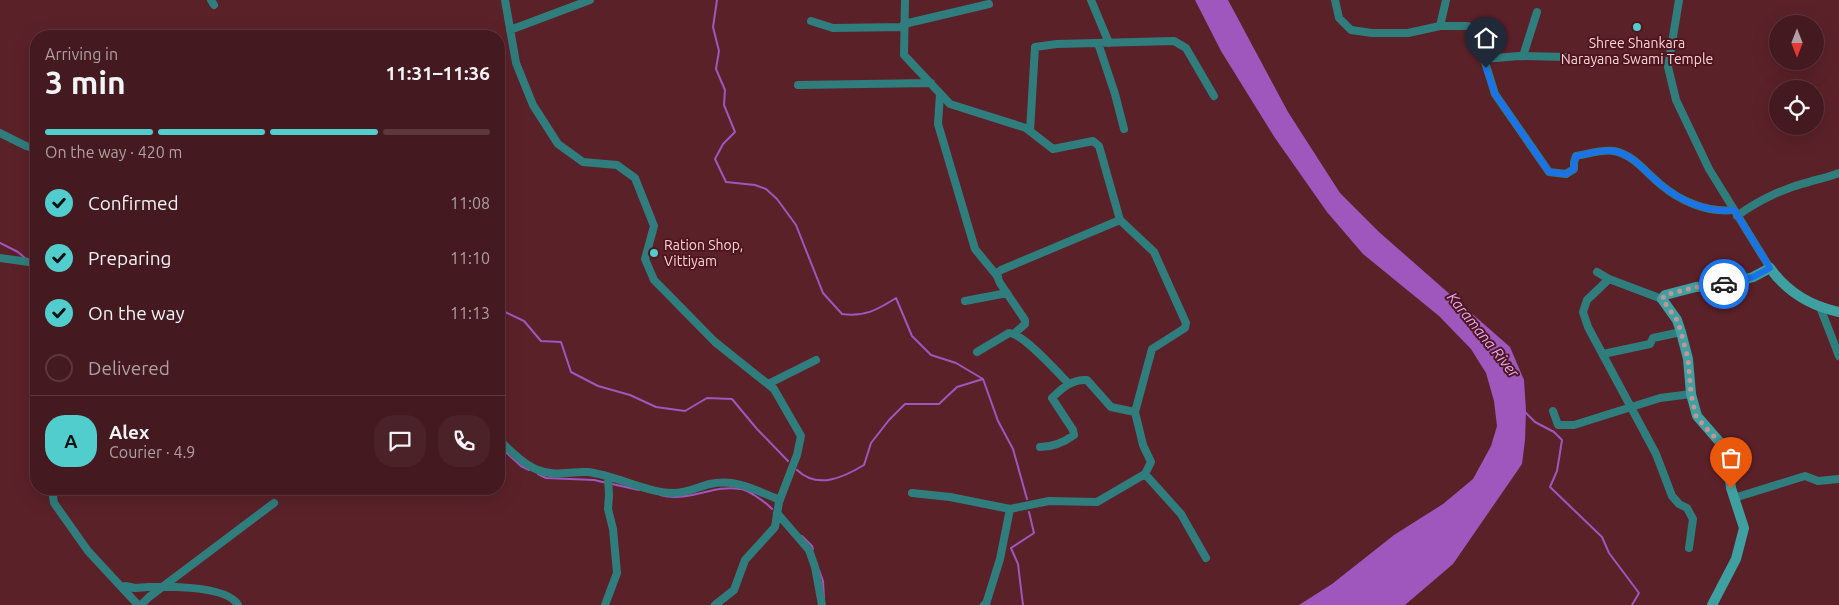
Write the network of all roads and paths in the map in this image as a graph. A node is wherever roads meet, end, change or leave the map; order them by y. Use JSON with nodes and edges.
{"nodes":[{"id":1,"x":505,"y":0,"type":"edge"},
{"id":2,"x":590,"y":0,"type":"edge"},
{"id":3,"x":905,"y":0,"type":"edge"},
{"id":4,"x":1091,"y":0,"type":"edge"},
{"id":5,"x":1335,"y":0,"type":"edge"},
{"id":6,"x":1446,"y":0,"type":"edge"},
{"id":7,"x":1679,"y":0,"type":"edge"},
{"id":8,"x":989,"y":4,"type":"dead end"},
{"id":9,"x":1538,"y":12,"type":"dead end"},
{"id":10,"x":810,"y":20,"type":"dead end"},
{"id":11,"x":904,"y":26,"type":"junction"},
{"id":12,"x":1440,"y":26,"type":"junction"},
{"id":13,"x":510,"y":30,"type":"junction"},
{"id":14,"x":1098,"y":43,"type":"junction"},
{"id":15,"x":1109,"y":43,"type":"junction"},
{"id":16,"x":1523,"y":56,"type":"junction"},
{"id":17,"x":1567,"y":57,"type":"dead end"},
{"id":18,"x":1484,"y":59,"type":"junction"},
{"id":19,"x":930,"y":83,"type":"junction"},
{"id":20,"x":798,"y":85,"type":"dead end"},
{"id":21,"x":940,"y":94,"type":"junction"},
{"id":22,"x":1214,"y":96,"type":"dead end"},
{"id":23,"x":1124,"y":129,"type":"dead end"},
{"id":24,"x":1030,"y":131,"type":"junction"},
{"id":25,"x":0,"y":133,"type":"edge"},
{"id":26,"x":30,"y":147,"type":"edge"},
{"id":27,"x":1839,"y":173,"type":"edge"},
{"id":28,"x":1736,"y":213,"type":"junction"},
{"id":29,"x":1120,"y":220,"type":"junction"},
{"id":30,"x":0,"y":258,"type":"edge"},
{"id":31,"x":30,"y":262,"type":"edge"},
{"id":32,"x":1770,"y":268,"type":"junction"},
{"id":33,"x":1597,"y":272,"type":"dead end"},
{"id":34,"x":998,"y":277,"type":"junction"},
{"id":35,"x":1608,"y":279,"type":"junction"},
{"id":36,"x":1007,"y":293,"type":"junction"},
{"id":37,"x":1662,"y":299,"type":"junction"},
{"id":38,"x":965,"y":300,"type":"dead end"},
{"id":39,"x":1820,"y":307,"type":"junction"},
{"id":40,"x":1839,"y":312,"type":"edge"},
{"id":41,"x":1681,"y":332,"type":"junction"},
{"id":42,"x":1015,"y":333,"type":"junction"},
{"id":43,"x":977,"y":352,"type":"dead end"},
{"id":44,"x":1602,"y":354,"type":"junction"},
{"id":45,"x":1839,"y":356,"type":"edge"},
{"id":46,"x":816,"y":360,"type":"dead end"},
{"id":47,"x":768,"y":384,"type":"junction"},
{"id":48,"x":1069,"y":384,"type":"junction"},
{"id":49,"x":1691,"y":394,"type":"junction"},
{"id":50,"x":1631,"y":408,"type":"junction"},
{"id":51,"x":1553,"y":411,"type":"dead end"},
{"id":52,"x":1135,"y":412,"type":"junction"},
{"id":53,"x":505,"y":445,"type":"edge"},
{"id":54,"x":1040,"y":447,"type":"dead end"},
{"id":55,"x":1145,"y":474,"type":"junction"},
{"id":56,"x":608,"y":478,"type":"junction"},
{"id":57,"x":1839,"y":479,"type":"edge"},
{"id":58,"x":912,"y":493,"type":"dead end"},
{"id":59,"x":53,"y":495,"type":"edge"},
{"id":60,"x":1734,"y":498,"type":"junction"},
{"id":61,"x":780,"y":500,"type":"junction"},
{"id":62,"x":274,"y":503,"type":"dead end"},
{"id":63,"x":1010,"y":509,"type":"junction"},
{"id":64,"x":777,"y":512,"type":"junction"},
{"id":65,"x":1690,"y":548,"type":"dead end"},
{"id":66,"x":1206,"y":558,"type":"dead end"},
{"id":67,"x":163,"y":587,"type":"junction"},
{"id":68,"x":127,"y":589,"type":"dead end"},
{"id":69,"x":140,"y":605,"type":"edge"},
{"id":70,"x":238,"y":605,"type":"edge"},
{"id":71,"x":606,"y":605,"type":"edge"},
{"id":72,"x":714,"y":605,"type":"edge"},
{"id":73,"x":822,"y":605,"type":"edge"},
{"id":74,"x":984,"y":605,"type":"edge"},
{"id":75,"x":1712,"y":605,"type":"edge"}],
"edges":[{"from":1,"to":13,"type":"street"},
{"from":2,"to":13,"type":"street"},
{"from":3,"to":11,"type":"street"},
{"from":4,"to":15,"type":"street"},
{"from":5,"to":12,"type":"street"},
{"from":6,"to":12,"type":"street"},
{"from":7,"to":28,"type":"street"},
{"from":8,"to":11,"type":"street"},
{"from":9,"to":16,"type":"street"},
{"from":10,"to":11,"type":"street"},
{"from":11,"to":19,"type":"street"},
{"from":12,"to":18,"type":"street"},
{"from":13,"to":47,"type":"street"},
{"from":14,"to":15,"type":"street"},
{"from":14,"to":23,"type":"street"},
{"from":14,"to":24,"type":"street"},
{"from":15,"to":22,"type":"street"},
{"from":16,"to":17,"type":"street"},
{"from":16,"to":18,"type":"street"},
{"from":18,"to":28,"type":"street"},
{"from":19,"to":20,"type":"street"},
{"from":19,"to":21,"type":"street"},
{"from":21,"to":24,"type":"street"},
{"from":21,"to":34,"type":"street"},
{"from":24,"to":29,"type":"street"},
{"from":25,"to":26,"type":"street"},
{"from":27,"to":28,"type":"street"},
{"from":28,"to":32,"type":"street"},
{"from":29,"to":34,"type":"street"},
{"from":29,"to":52,"type":"street"},
{"from":30,"to":31,"type":"street"},
{"from":32,"to":37,"type":"street"},
{"from":32,"to":39,"type":"street"},
{"from":33,"to":35,"type":"street"},
{"from":34,"to":36,"type":"street"},
{"from":35,"to":37,"type":"street"},
{"from":35,"to":44,"type":"street"},
{"from":36,"to":38,"type":"street"},
{"from":36,"to":42,"type":"street"},
{"from":37,"to":41,"type":"street"},
{"from":39,"to":40,"type":"street"},
{"from":39,"to":45,"type":"street"},
{"from":41,"to":44,"type":"street"},
{"from":41,"to":49,"type":"street"},
{"from":42,"to":43,"type":"street"},
{"from":42,"to":48,"type":"street"},
{"from":44,"to":50,"type":"street"},
{"from":46,"to":47,"type":"street"},
{"from":47,"to":61,"type":"street"},
{"from":48,"to":52,"type":"street"},
{"from":48,"to":54,"type":"street"},
{"from":49,"to":50,"type":"street"},
{"from":49,"to":60,"type":"street"},
{"from":50,"to":51,"type":"street"},
{"from":50,"to":65,"type":"street"},
{"from":52,"to":55,"type":"street"},
{"from":53,"to":56,"type":"street"},
{"from":55,"to":63,"type":"street"},
{"from":55,"to":66,"type":"street"},
{"from":56,"to":61,"type":"street"},
{"from":56,"to":71,"type":"street"},
{"from":57,"to":60,"type":"street"},
{"from":58,"to":63,"type":"street"},
{"from":59,"to":69,"type":"street"},
{"from":60,"to":75,"type":"street"},
{"from":61,"to":64,"type":"street"},
{"from":62,"to":67,"type":"street"},
{"from":63,"to":74,"type":"street"},
{"from":64,"to":72,"type":"street"},
{"from":64,"to":73,"type":"street"},
{"from":67,"to":68,"type":"street"},
{"from":67,"to":69,"type":"street"},
{"from":67,"to":70,"type":"street"}]}
